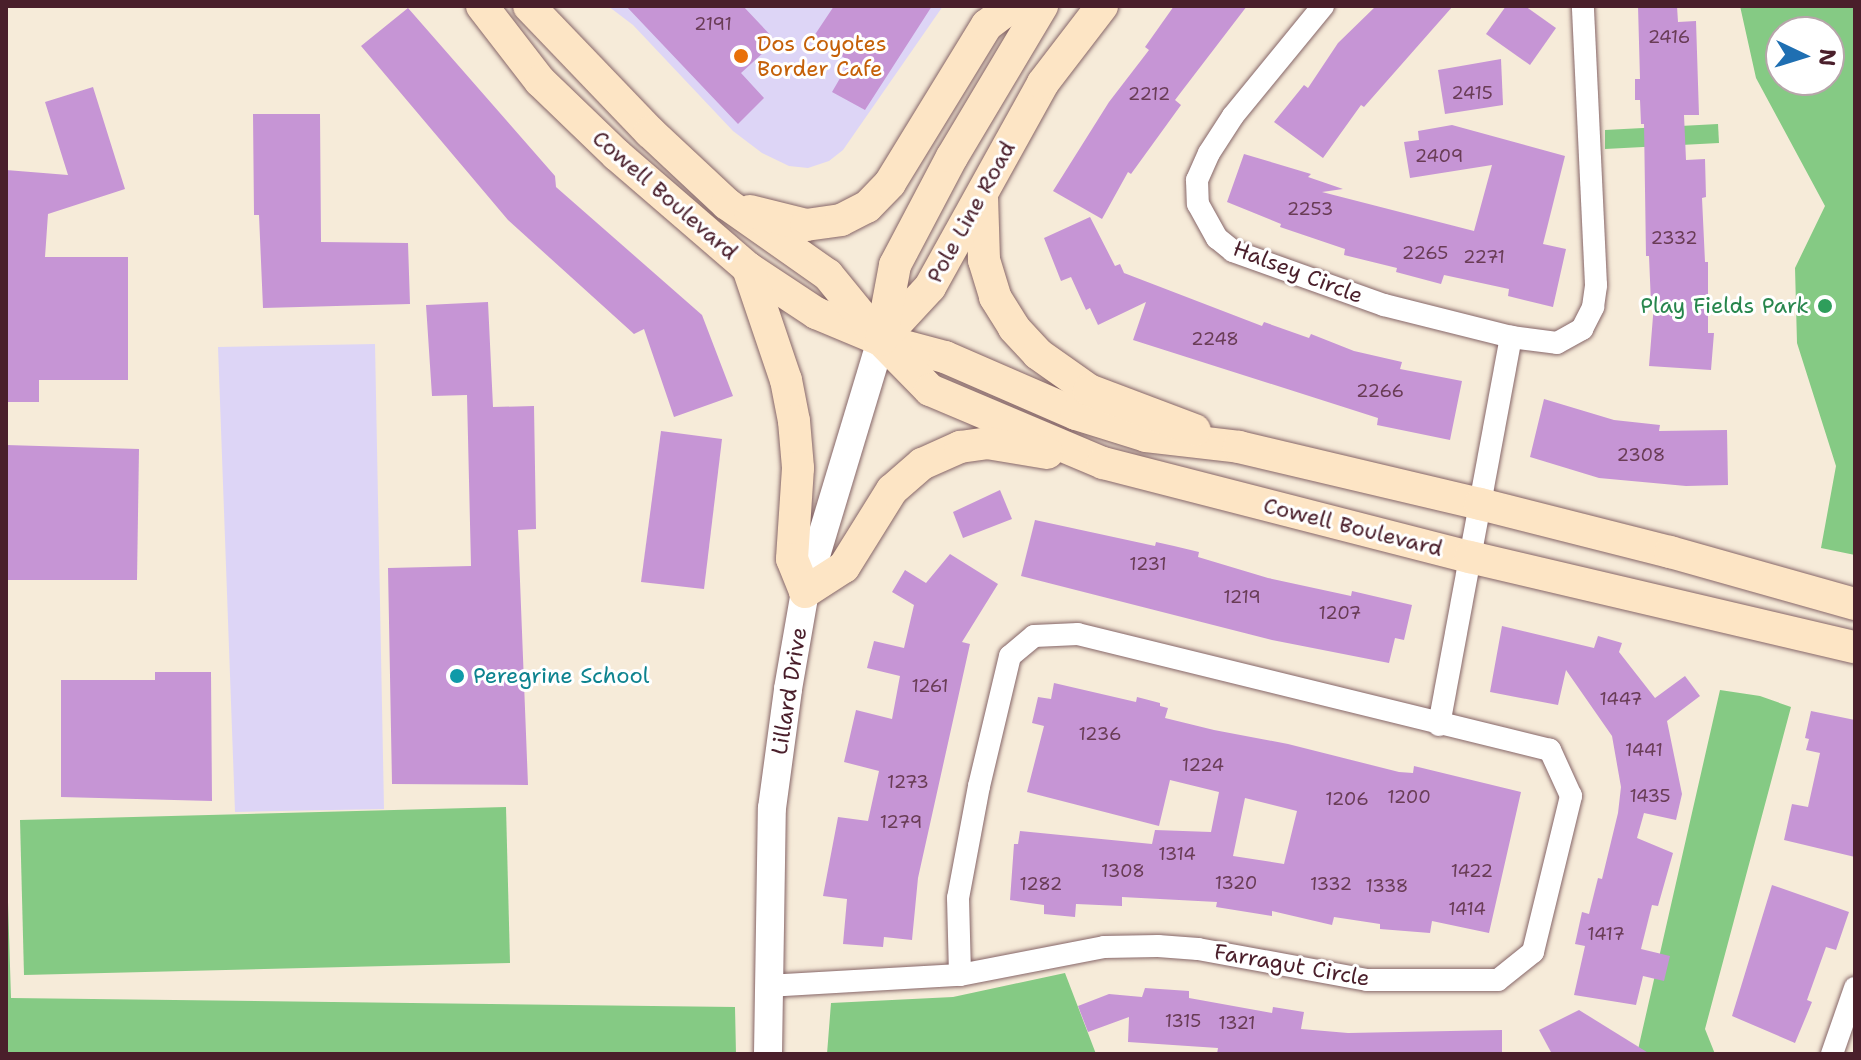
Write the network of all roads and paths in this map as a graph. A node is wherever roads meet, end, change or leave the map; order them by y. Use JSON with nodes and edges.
{"nodes":[{"id":1,"x":482,"y":6,"type":"edge"},
{"id":2,"x":529,"y":6,"type":"edge"},
{"id":3,"x":1012,"y":6,"type":"edge"},
{"id":4,"x":1042,"y":6,"type":"edge"},
{"id":5,"x":1102,"y":6,"type":"edge"},
{"id":6,"x":1323,"y":6,"type":"edge"},
{"id":7,"x":1583,"y":6,"type":"edge"},
{"id":8,"x":982,"y":193,"type":"junction"},
{"id":9,"x":727,"y":204,"type":"junction"},
{"id":10,"x":748,"y":268,"type":"junction"},
{"id":11,"x":1511,"y":337,"type":"junction"},
{"id":12,"x":881,"y":340,"type":"junction"},
{"id":13,"x":1239,"y":447,"type":"junction"},
{"id":14,"x":1103,"y":463,"type":"junction"},
{"id":15,"x":1480,"y":504,"type":"junction"},
{"id":16,"x":1470,"y":557,"type":"junction"},
{"id":17,"x":805,"y":592,"type":"junction"},
{"id":18,"x":1855,"y":604,"type":"edge"},
{"id":19,"x":1855,"y":647,"type":"edge"},
{"id":20,"x":1439,"y":725,"type":"junction"},
{"id":21,"x":960,"y":975,"type":"junction"},
{"id":22,"x":767,"y":986,"type":"junction"},
{"id":23,"x":1855,"y":988,"type":"edge"},
{"id":24,"x":768,"y":1054,"type":"edge"},
{"id":25,"x":1832,"y":1054,"type":"edge"}],
"edges":[{"from":1,"to":10,"type":"main road","name":"Cowell Boulevard"},
{"from":2,"to":9,"type":"main road","name":"Cowell Boulevard"},
{"from":3,"to":9,"type":"main road"},
{"from":4,"to":12,"type":"main road","name":"Pole Line Road"},
{"from":5,"to":8,"type":"main road","name":"Pole Line Road"},
{"from":6,"to":11,"type":"street","name":"Halsey Circle"},
{"from":7,"to":11,"type":"street","name":"Halsey Circle"},
{"from":8,"to":12,"type":"main road","name":"Pole Line Road"},
{"from":8,"to":13,"type":"main road"},
{"from":9,"to":12,"type":"main road","name":"Cowell Boulevard"},
{"from":10,"to":12,"type":"main road","name":"Cowell Boulevard"},
{"from":10,"to":17,"type":"main road"},
{"from":11,"to":15,"type":"street"},
{"from":12,"to":13,"type":"main road","name":"Cowell Boulevard"},
{"from":12,"to":14,"type":"main road","name":"Cowell Boulevard"},
{"from":12,"to":17,"type":"street","name":"Lillard Drive"},
{"from":13,"to":15,"type":"main road","name":"Cowell Boulevard"},
{"from":14,"to":16,"type":"main road","name":"Cowell Boulevard"},
{"from":14,"to":17,"type":"main road"},
{"from":15,"to":16,"type":"street"},
{"from":15,"to":18,"type":"main road","name":"Cowell Boulevard"},
{"from":16,"to":19,"type":"main road","name":"Cowell Boulevard"},
{"from":16,"to":20,"type":"street"},
{"from":17,"to":22,"type":"street","name":"Lillard Drive"},
{"from":20,"to":21,"type":"street","name":"Farragut Circle"},
{"from":20,"to":21,"type":"street","name":"Farragut Circle"},
{"from":21,"to":22,"type":"street","name":"Farragut Circle"},
{"from":22,"to":24,"type":"street","name":"Lillard Drive"},
{"from":23,"to":25,"type":"street"}]}
